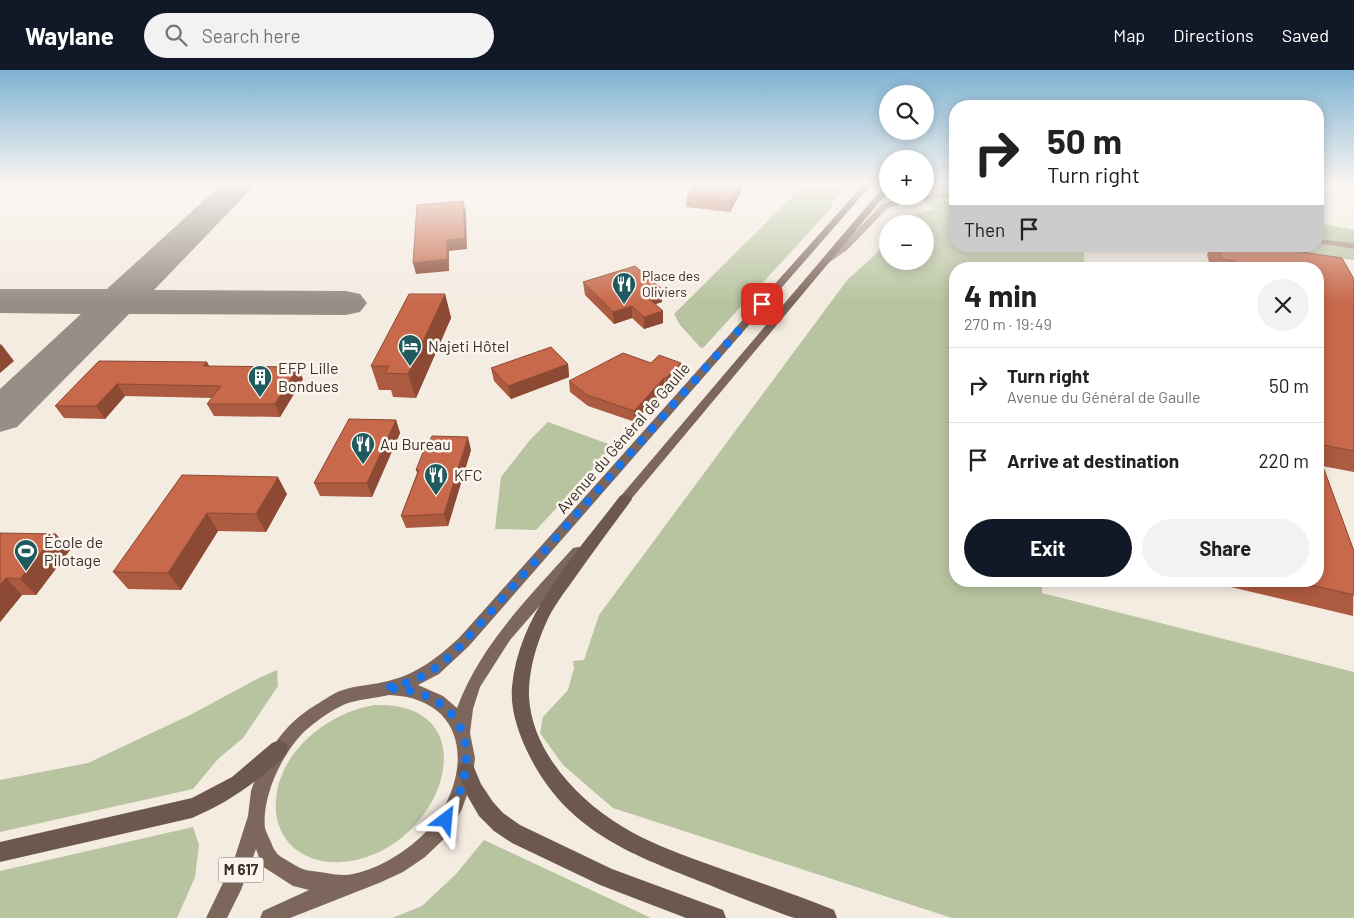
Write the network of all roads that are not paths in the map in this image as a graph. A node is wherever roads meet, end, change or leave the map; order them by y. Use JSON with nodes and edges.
{"nodes":[{"id":1,"x":833,"y":224,"type":"edge"},
{"id":2,"x":855,"y":224,"type":"edge"},
{"id":3,"x":868,"y":224,"type":"edge"},
{"id":4,"x":1324,"y":242,"type":"edge"},
{"id":5,"x":1354,"y":246,"type":"edge"},
{"id":6,"x":824,"y":262,"type":"junction"},
{"id":7,"x":625,"y":499,"type":"junction"},
{"id":8,"x":384,"y":688,"type":"junction"},
{"id":9,"x":464,"y":738,"type":"junction"},
{"id":10,"x":279,"y":749,"type":"junction"},
{"id":11,"x":466,"y":772,"type":"junction"},
{"id":12,"x":255,"y":818,"type":"junction"},
{"id":13,"x":0,"y":852,"type":"edge"},
{"id":14,"x":350,"y":884,"type":"junction"},
{"id":15,"x":216,"y":918,"type":"edge"},
{"id":16,"x":270,"y":918,"type":"edge"},
{"id":17,"x":715,"y":918,"type":"edge"},
{"id":18,"x":826,"y":918,"type":"edge"}],
"edges":[{"from":1,"to":8,"type":"main road","name":"Avenue du Général de Gaulle"},
{"from":2,"to":6,"type":"main road"},
{"from":3,"to":6,"type":"main road"},
{"from":4,"to":5,"type":"main road"},
{"from":6,"to":7,"type":"main road"},
{"from":7,"to":9,"type":"main road"},
{"from":7,"to":18,"type":"highway"},
{"from":8,"to":9,"type":"main road"},
{"from":8,"to":10,"type":"main road","name":"Avenue du Général de Gaulle"},
{"from":9,"to":11,"type":"main road"},
{"from":10,"to":12,"type":"main road","name":"Avenue du Général de Gaulle"},
{"from":10,"to":13,"type":"highway"},
{"from":11,"to":14,"type":"main road"},
{"from":11,"to":17,"type":"highway"},
{"from":12,"to":14,"type":"main road"},
{"from":12,"to":15,"type":"main road","number":"M 617"},
{"from":14,"to":16,"type":"main road"}]}
